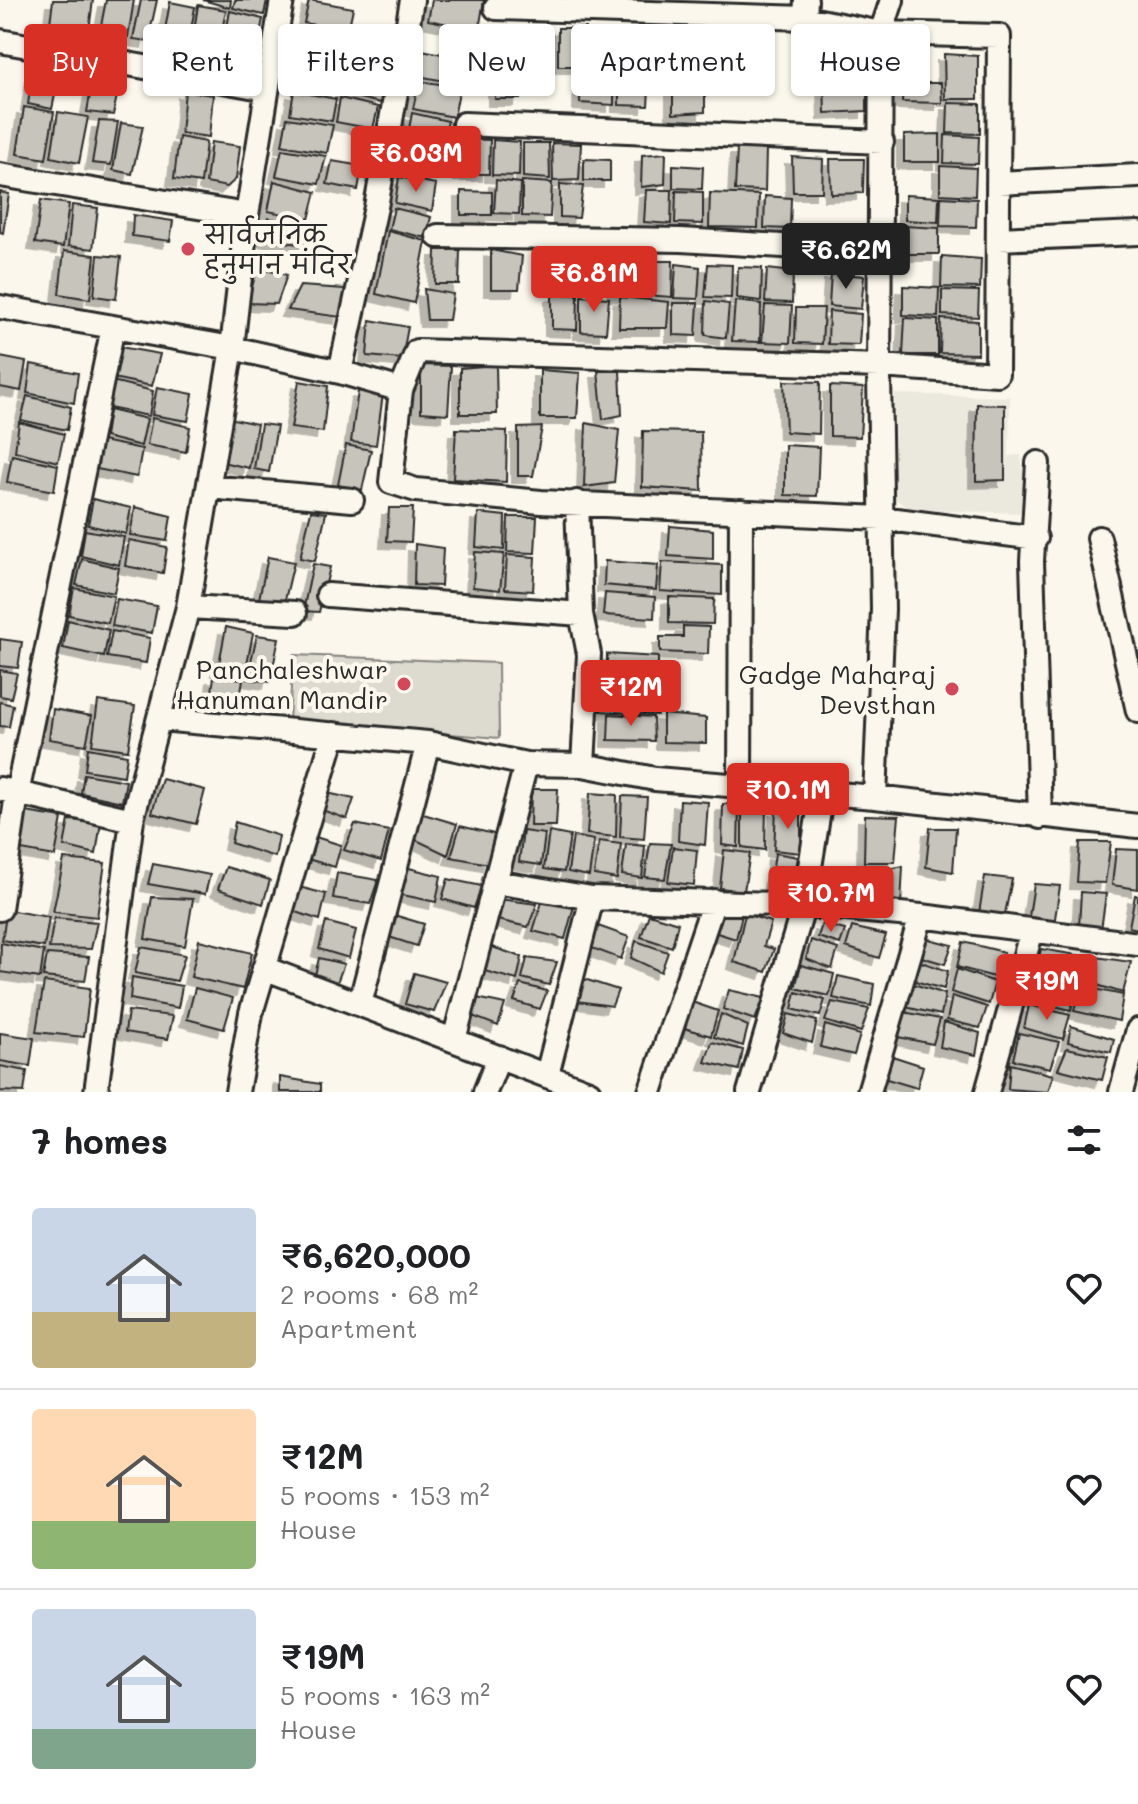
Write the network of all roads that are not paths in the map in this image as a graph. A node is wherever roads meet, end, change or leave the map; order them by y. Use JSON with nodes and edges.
{"nodes":[{"id":1,"x":282,"y":0,"type":"edge"},
{"id":2,"x":412,"y":0,"type":"edge"},
{"id":3,"x":892,"y":0,"type":"edge"},
{"id":4,"x":697,"y":7,"type":"edge"},
{"id":5,"x":496,"y":8,"type":"dead end"},
{"id":6,"x":806,"y":9,"type":"edge"},
{"id":7,"x":853,"y":24,"type":"edge"},
{"id":8,"x":884,"y":24,"type":"edge"},
{"id":9,"x":930,"y":34,"type":"edge"},
{"id":10,"x":0,"y":41,"type":"edge"},
{"id":11,"x":267,"y":89,"type":"junction"},
{"id":12,"x":882,"y":96,"type":"edge"},
{"id":13,"x":464,"y":124,"type":"dead end"},
{"id":14,"x":882,"y":142,"type":"junction"},
{"id":15,"x":0,"y":175,"type":"edge"},
{"id":16,"x":1138,"y":176,"type":"edge"},
{"id":17,"x":998,"y":183,"type":"junction"},
{"id":18,"x":247,"y":215,"type":"junction"},
{"id":19,"x":1138,"y":233,"type":"edge"},
{"id":20,"x":438,"y":236,"type":"dead end"},
{"id":21,"x":998,"y":239,"type":"junction"},
{"id":22,"x":883,"y":252,"type":"junction"},
{"id":23,"x":0,"y":307,"type":"edge"},
{"id":24,"x":113,"y":327,"type":"junction"},
{"id":25,"x":232,"y":348,"type":"junction"},
{"id":26,"x":880,"y":366,"type":"junction"},
{"id":27,"x":340,"y":372,"type":"junction"},
{"id":28,"x":401,"y":390,"type":"junction"},
{"id":29,"x":1038,"y":463,"type":"dead end"},
{"id":30,"x":209,"y":487,"type":"junction"},
{"id":31,"x":352,"y":500,"type":"dead end"},
{"id":32,"x":577,"y":502,"type":"junction"},
{"id":33,"x":741,"y":511,"type":"junction"},
{"id":34,"x":881,"y":518,"type":"junction"},
{"id":35,"x":1036,"y":538,"type":"junction"},
{"id":36,"x":1099,"y":538,"type":"dead end"},
{"id":37,"x":328,"y":595,"type":"dead end"},
{"id":38,"x":188,"y":607,"type":"junction"},
{"id":39,"x":295,"y":613,"type":"dead end"},
{"id":40,"x":581,"y":614,"type":"junction"},
{"id":41,"x":1138,"y":711,"type":"edge"},
{"id":42,"x":160,"y":719,"type":"junction"},
{"id":43,"x":334,"y":734,"type":"junction"},
{"id":44,"x":428,"y":743,"type":"junction"},
{"id":45,"x":526,"y":764,"type":"junction"},
{"id":46,"x":583,"y":765,"type":"junction"},
{"id":47,"x":740,"y":786,"type":"junction"},
{"id":48,"x":8,"y":791,"type":"edge"},
{"id":49,"x":822,"y":792,"type":"junction"},
{"id":50,"x":875,"y":797,"type":"junction"},
{"id":51,"x":1040,"y":817,"type":"junction"},
{"id":52,"x":132,"y":820,"type":"junction"},
{"id":53,"x":1138,"y":826,"type":"edge"},
{"id":54,"x":495,"y":882,"type":"junction"},
{"id":55,"x":592,"y":898,"type":"junction"},
{"id":56,"x":714,"y":901,"type":"junction"},
{"id":57,"x":804,"y":905,"type":"junction"},
{"id":58,"x":0,"y":909,"type":"edge"},
{"id":59,"x":921,"y":916,"type":"junction"},
{"id":60,"x":1032,"y":930,"type":"junction"},
{"id":61,"x":1138,"y":944,"type":"edge"},
{"id":62,"x":264,"y":968,"type":"junction"},
{"id":63,"x":360,"y":1004,"type":"junction"},
{"id":64,"x":1137,"y":1038,"type":"edge"},
{"id":65,"x":454,"y":1040,"type":"junction"},
{"id":66,"x":499,"y":1057,"type":"junction"},
{"id":67,"x":547,"y":1075,"type":"junction"},
{"id":68,"x":96,"y":1092,"type":"edge"},
{"id":69,"x":237,"y":1092,"type":"edge"},
{"id":70,"x":485,"y":1092,"type":"edge"},
{"id":71,"x":589,"y":1092,"type":"edge"},
{"id":72,"x":650,"y":1092,"type":"edge"},
{"id":73,"x":749,"y":1092,"type":"edge"},
{"id":74,"x":869,"y":1092,"type":"edge"},
{"id":75,"x":987,"y":1092,"type":"edge"},
{"id":76,"x":1121,"y":1092,"type":"edge"}],
"edges":[{"from":1,"to":11,"type":"street"},
{"from":2,"to":27,"type":"street"},
{"from":3,"to":8,"type":"street"},
{"from":4,"to":5,"type":"street"},
{"from":4,"to":6,"type":"street"},
{"from":6,"to":7,"type":"street"},
{"from":9,"to":17,"type":"street"},
{"from":10,"to":11,"type":"street"},
{"from":11,"to":18,"type":"street"},
{"from":12,"to":14,"type":"street"},
{"from":13,"to":14,"type":"street"},
{"from":14,"to":22,"type":"street"},
{"from":15,"to":18,"type":"street"},
{"from":16,"to":17,"type":"street"},
{"from":17,"to":21,"type":"street"},
{"from":18,"to":25,"type":"street"},
{"from":19,"to":21,"type":"street"},
{"from":20,"to":22,"type":"street"},
{"from":21,"to":26,"type":"street"},
{"from":22,"to":26,"type":"street"},
{"from":23,"to":24,"type":"street"},
{"from":24,"to":25,"type":"street"},
{"from":24,"to":48,"type":"street"},
{"from":25,"to":27,"type":"street"},
{"from":25,"to":30,"type":"street"},
{"from":26,"to":28,"type":"street"},
{"from":26,"to":34,"type":"street"},
{"from":27,"to":28,"type":"street"},
{"from":28,"to":32,"type":"street"},
{"from":29,"to":35,"type":"street"},
{"from":30,"to":31,"type":"street"},
{"from":30,"to":38,"type":"street"},
{"from":32,"to":33,"type":"street"},
{"from":32,"to":40,"type":"street"},
{"from":33,"to":34,"type":"street"},
{"from":33,"to":47,"type":"street"},
{"from":34,"to":35,"type":"street"},
{"from":34,"to":50,"type":"street"},
{"from":35,"to":51,"type":"street"},
{"from":36,"to":41,"type":"street"},
{"from":37,"to":40,"type":"street"},
{"from":38,"to":39,"type":"street"},
{"from":38,"to":42,"type":"street"},
{"from":40,"to":46,"type":"street"},
{"from":42,"to":43,"type":"street"},
{"from":42,"to":52,"type":"street"},
{"from":43,"to":44,"type":"street"},
{"from":43,"to":62,"type":"street"},
{"from":44,"to":45,"type":"street"},
{"from":44,"to":63,"type":"street"},
{"from":45,"to":46,"type":"street"},
{"from":45,"to":54,"type":"street"},
{"from":46,"to":47,"type":"street"},
{"from":47,"to":49,"type":"street"},
{"from":48,"to":52,"type":"street"},
{"from":48,"to":58,"type":"street"},
{"from":49,"to":50,"type":"street"},
{"from":49,"to":57,"type":"street"},
{"from":50,"to":51,"type":"street"},
{"from":51,"to":53,"type":"street"},
{"from":52,"to":68,"type":"street"},
{"from":54,"to":55,"type":"street"},
{"from":54,"to":65,"type":"street"},
{"from":55,"to":56,"type":"street"},
{"from":55,"to":67,"type":"street"},
{"from":56,"to":57,"type":"street"},
{"from":56,"to":72,"type":"street"},
{"from":57,"to":59,"type":"street"},
{"from":57,"to":73,"type":"street"},
{"from":59,"to":60,"type":"street"},
{"from":59,"to":74,"type":"street"},
{"from":60,"to":61,"type":"street"},
{"from":60,"to":75,"type":"street"},
{"from":62,"to":63,"type":"street"},
{"from":62,"to":69,"type":"street"},
{"from":63,"to":65,"type":"street"},
{"from":64,"to":76,"type":"street"},
{"from":65,"to":66,"type":"street"},
{"from":66,"to":67,"type":"street"},
{"from":66,"to":70,"type":"street"},
{"from":67,"to":71,"type":"street"}]}
